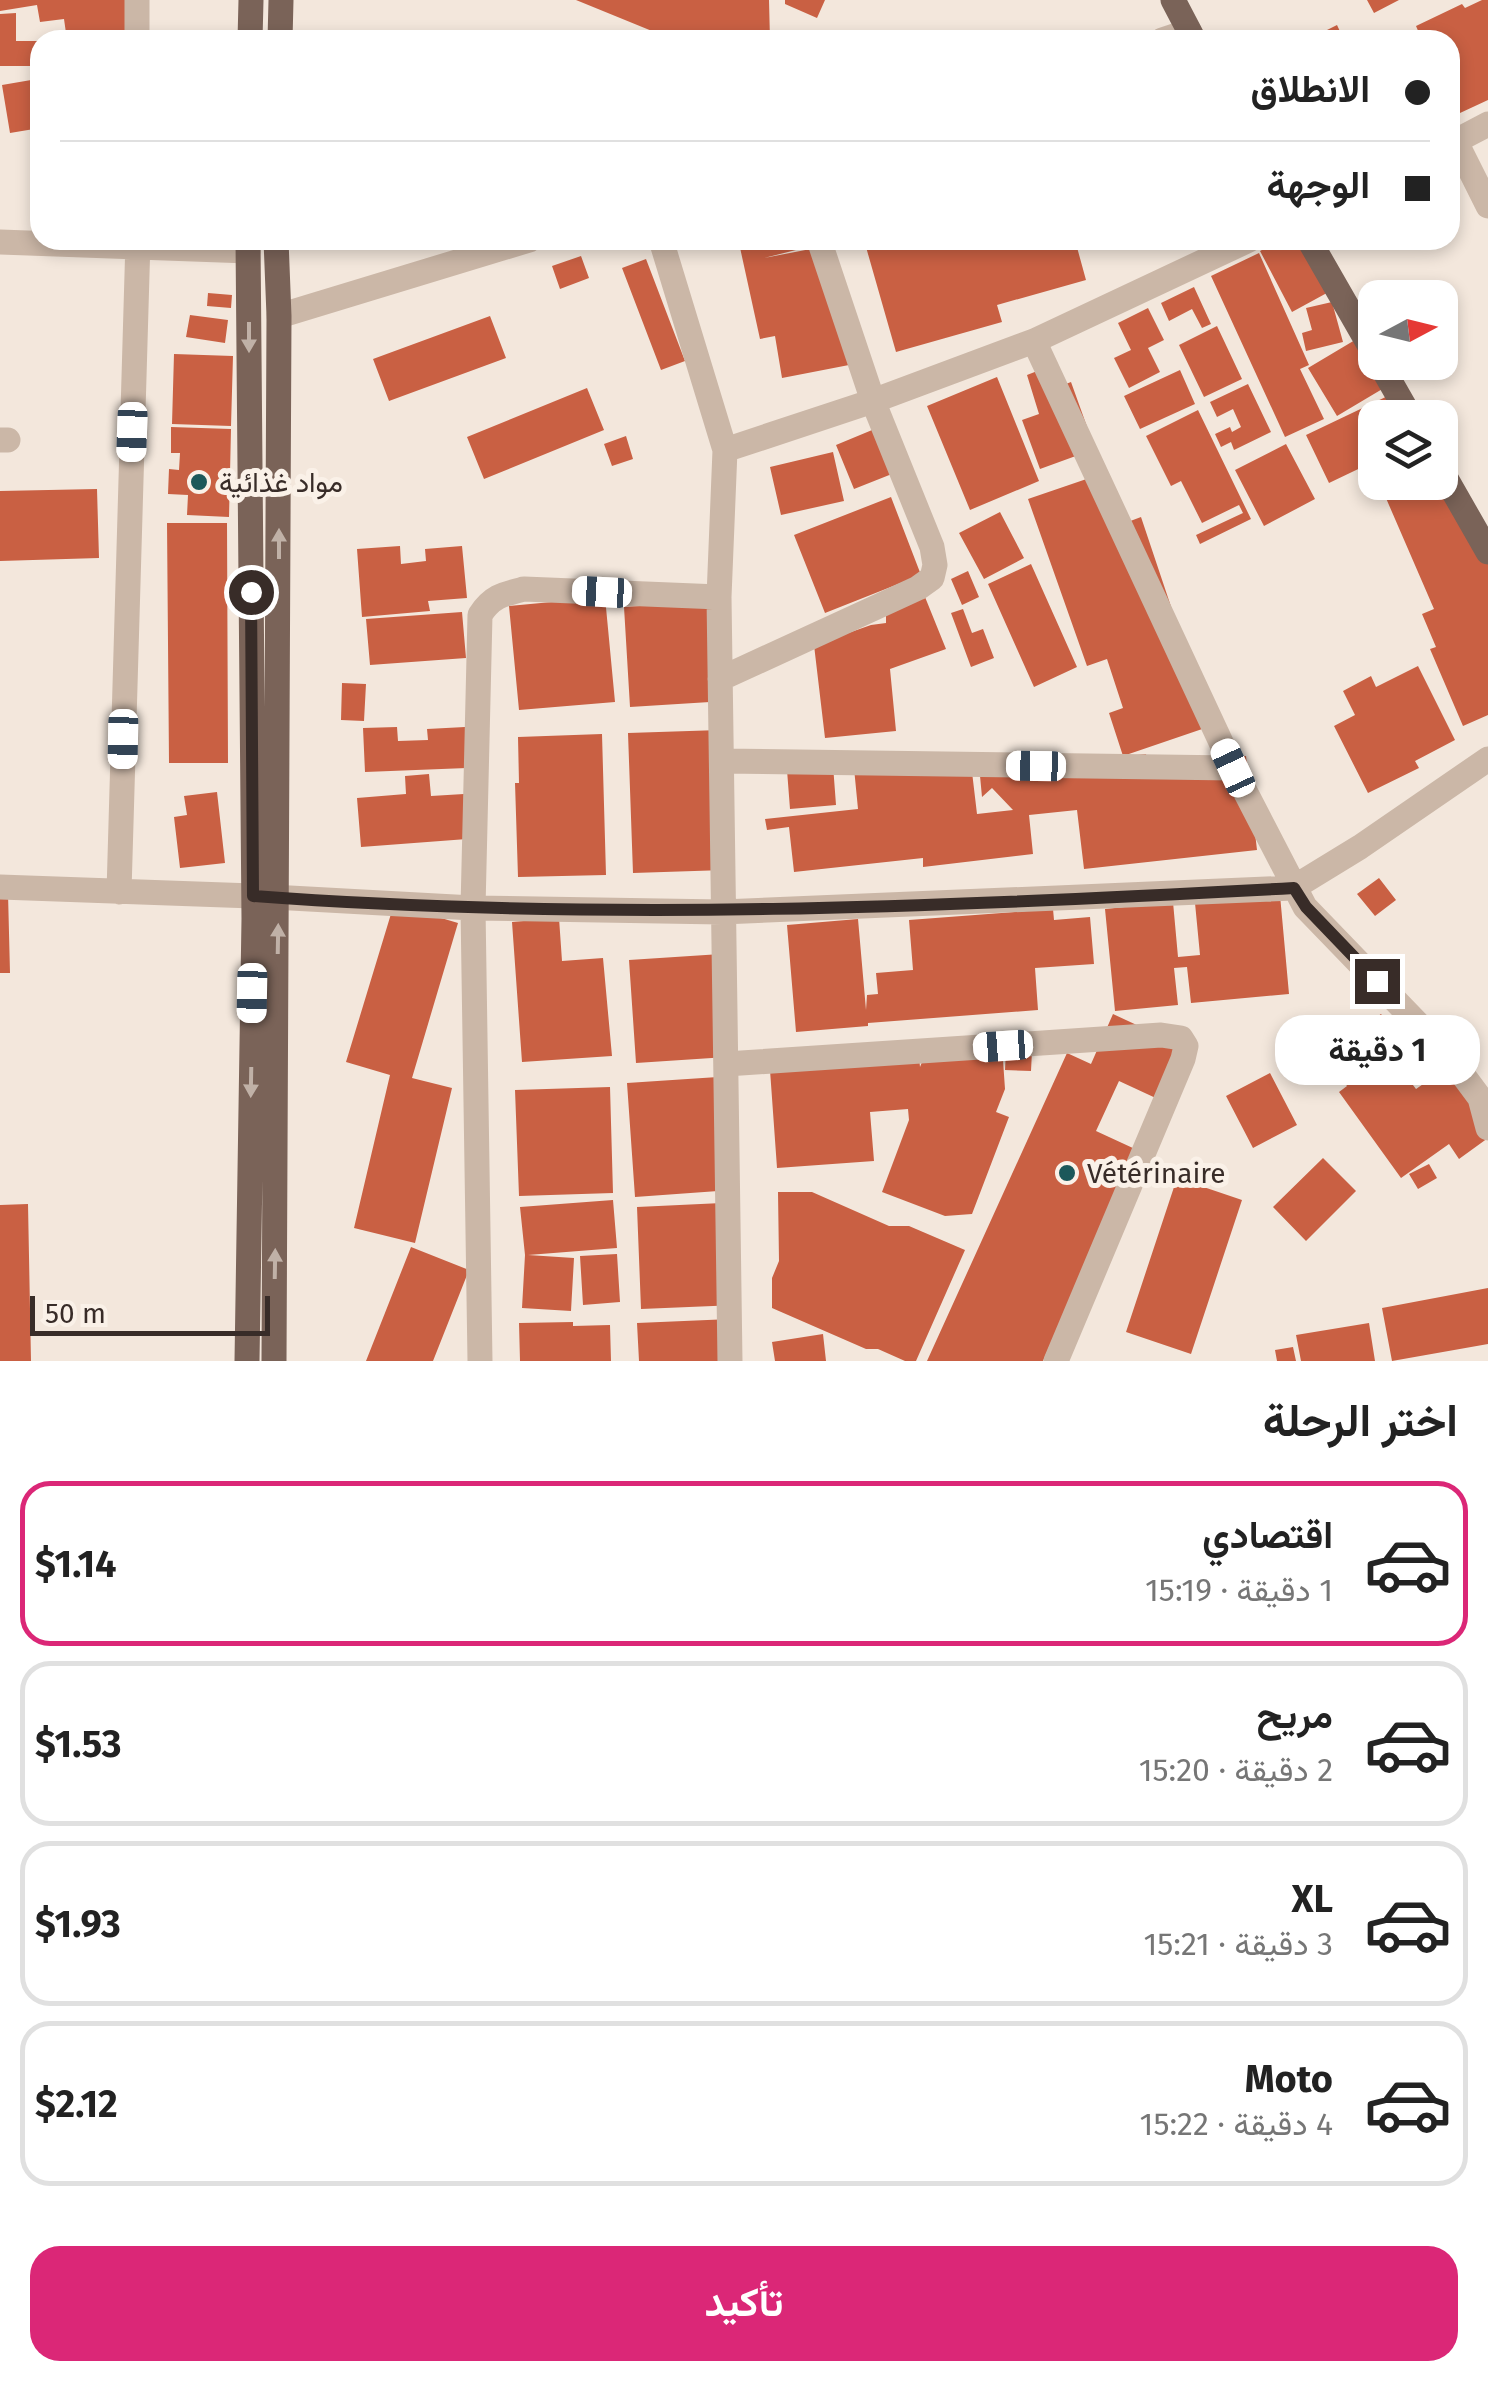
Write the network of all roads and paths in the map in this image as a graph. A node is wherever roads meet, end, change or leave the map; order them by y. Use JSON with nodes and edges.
{"nodes":[{"id":1,"x":137,"y":0,"type":"edge"},
{"id":2,"x":251,"y":0,"type":"edge"},
{"id":3,"x":281,"y":0,"type":"edge"},
{"id":4,"x":1173,"y":0,"type":"edge"},
{"id":5,"x":137,"y":30,"type":"edge"},
{"id":6,"x":250,"y":30,"type":"edge"},
{"id":7,"x":280,"y":30,"type":"edge"},
{"id":8,"x":1189,"y":30,"type":"edge"},
{"id":9,"x":1488,"y":124,"type":"edge"},
{"id":10,"x":1460,"y":139,"type":"edge"},
{"id":11,"x":1460,"y":156,"type":"edge"},
{"id":12,"x":1488,"y":206,"type":"edge"},
{"id":13,"x":0,"y":242,"type":"edge"},
{"id":14,"x":30,"y":242,"type":"edge"},
{"id":15,"x":138,"y":250,"type":"edge"},
{"id":16,"x":248,"y":250,"type":"edge"},
{"id":17,"x":276,"y":250,"type":"edge"},
{"id":18,"x":496,"y":250,"type":"edge"},
{"id":19,"x":664,"y":250,"type":"edge"},
{"id":20,"x":822,"y":250,"type":"edge"},
{"id":21,"x":1228,"y":250,"type":"edge"},
{"id":22,"x":1315,"y":250,"type":"edge"},
{"id":23,"x":279,"y":316,"type":"junction"},
{"id":24,"x":1358,"y":325,"type":"edge"},
{"id":25,"x":1034,"y":341,"type":"junction"},
{"id":26,"x":872,"y":401,"type":"junction"},
{"id":27,"x":725,"y":450,"type":"junction"},
{"id":28,"x":1458,"y":500,"type":"edge"},
{"id":29,"x":1488,"y":552,"type":"edge"},
{"id":30,"x":719,"y":597,"type":"junction"},
{"id":31,"x":720,"y":679,"type":"junction"},
{"id":32,"x":1488,"y":759,"type":"edge"},
{"id":33,"x":722,"y":762,"type":"junction"},
{"id":34,"x":1233,"y":768,"type":"junction"},
{"id":35,"x":0,"y":887,"type":"edge"},
{"id":36,"x":1294,"y":888,"type":"junction"},
{"id":37,"x":119,"y":892,"type":"junction"},
{"id":38,"x":266,"y":896,"type":"junction"},
{"id":39,"x":474,"y":908,"type":"junction"},
{"id":40,"x":722,"y":912,"type":"junction"},
{"id":41,"x":726,"y":1064,"type":"junction"},
{"id":42,"x":1488,"y":1128,"type":"edge"},
{"id":43,"x":248,"y":1361,"type":"edge"},
{"id":44,"x":274,"y":1361,"type":"edge"},
{"id":45,"x":480,"y":1361,"type":"edge"},
{"id":46,"x":730,"y":1361,"type":"edge"},
{"id":47,"x":1056,"y":1361,"type":"edge"}],
"edges":[{"from":1,"to":5,"type":"street"},
{"from":2,"to":6,"type":"main road"},
{"from":3,"to":7,"type":"main road"},
{"from":4,"to":8,"type":"main road"},
{"from":9,"to":10,"type":"street"},
{"from":11,"to":12,"type":"street"},
{"from":13,"to":14,"type":"street"},
{"from":15,"to":37,"type":"street"},
{"from":16,"to":38,"type":"main road","one_way":true},
{"from":17,"to":23,"type":"main road"},
{"from":18,"to":23,"type":"street"},
{"from":19,"to":27,"type":"street"},
{"from":20,"to":26,"type":"street"},
{"from":21,"to":25,"type":"street"},
{"from":22,"to":24,"type":"main road"},
{"from":38,"to":23,"type":"main road","one_way":true},
{"from":25,"to":26,"type":"street"},
{"from":25,"to":34,"type":"street"},
{"from":26,"to":27,"type":"street"},
{"from":26,"to":31,"type":"street"},
{"from":27,"to":30,"type":"street"},
{"from":28,"to":29,"type":"main road"},
{"from":30,"to":31,"type":"street"},
{"from":30,"to":39,"type":"street"},
{"from":31,"to":33,"type":"street"},
{"from":32,"to":36,"type":"street"},
{"from":33,"to":34,"type":"street"},
{"from":33,"to":40,"type":"street"},
{"from":34,"to":36,"type":"street"},
{"from":35,"to":37,"type":"street"},
{"from":36,"to":40,"type":"street"},
{"from":36,"to":42,"type":"street"},
{"from":37,"to":38,"type":"street"},
{"from":38,"to":39,"type":"street"},
{"from":38,"to":43,"type":"main road","one_way":true},
{"from":44,"to":38,"type":"main road","one_way":true},
{"from":39,"to":40,"type":"street"},
{"from":39,"to":45,"type":"street"},
{"from":40,"to":41,"type":"street"},
{"from":41,"to":46,"type":"street"},
{"from":41,"to":47,"type":"street"}]}
